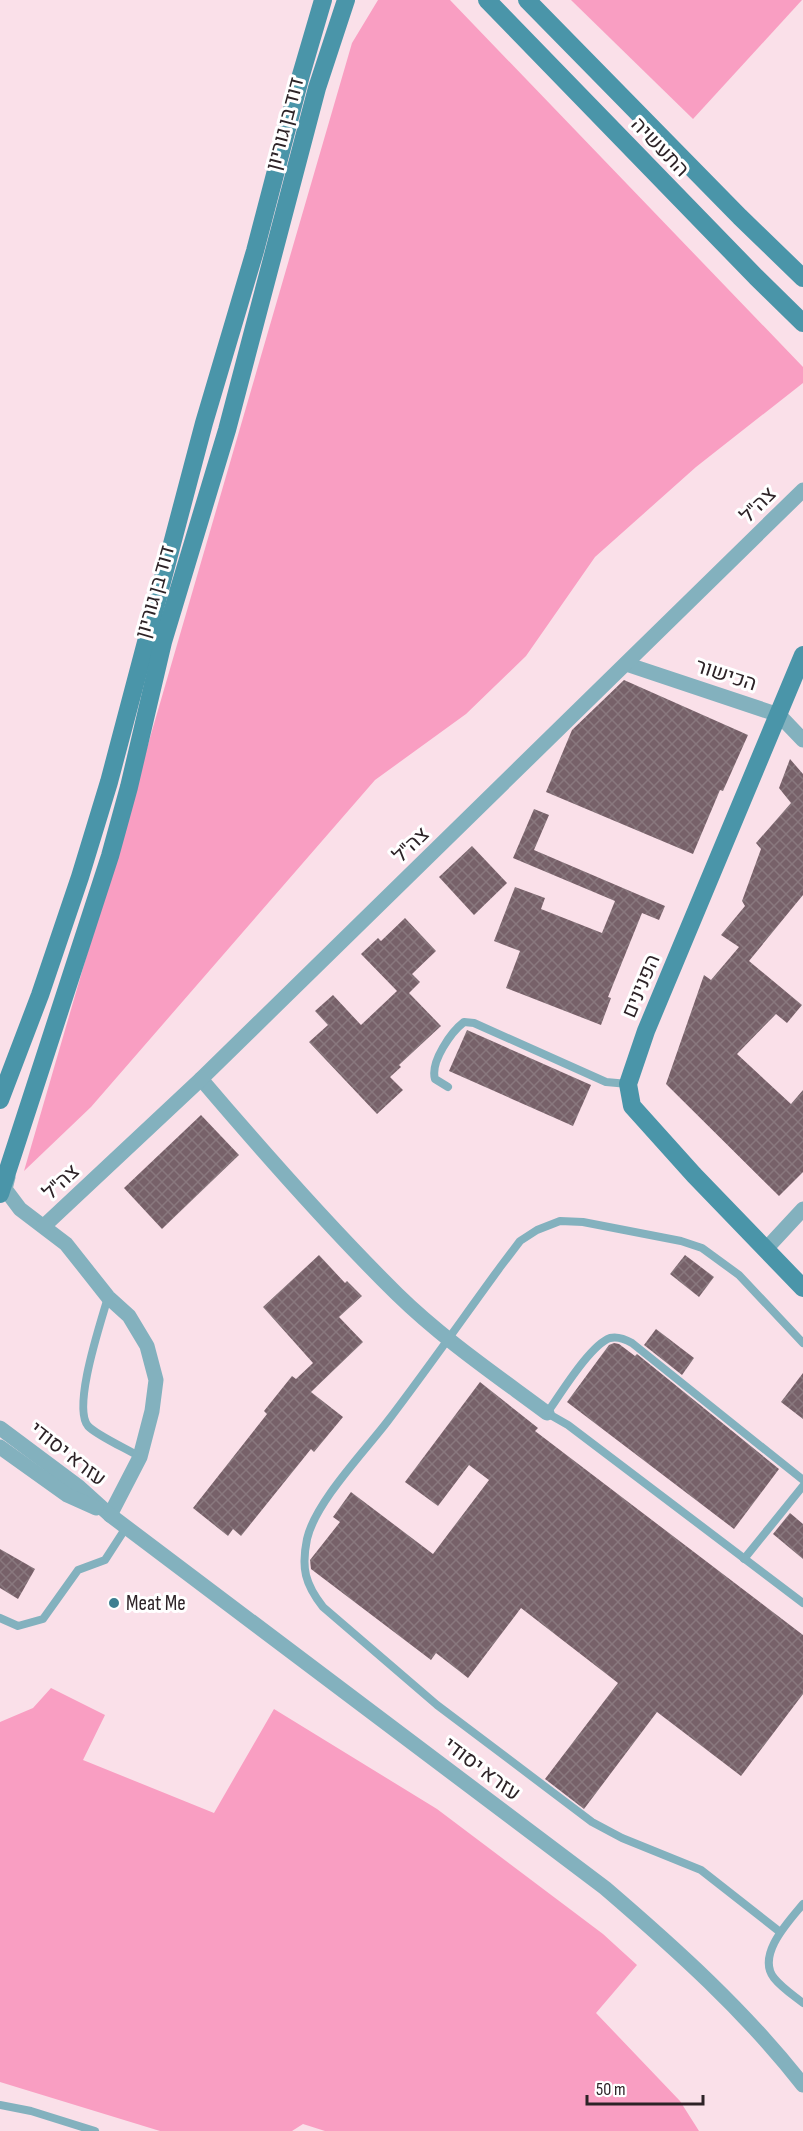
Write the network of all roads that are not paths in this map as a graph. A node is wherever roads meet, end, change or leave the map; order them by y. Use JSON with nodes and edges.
{"nodes":[{"id":1,"x":323,"y":0,"type":"edge"},
{"id":2,"x":346,"y":0,"type":"edge"},
{"id":3,"x":358,"y":0,"type":"edge"},
{"id":4,"x":487,"y":0,"type":"edge"},
{"id":5,"x":527,"y":0,"type":"edge"},
{"id":6,"x":317,"y":88,"type":"junction"},
{"id":7,"x":803,"y":278,"type":"edge"},
{"id":8,"x":803,"y":323,"type":"edge"},
{"id":9,"x":803,"y":490,"type":"edge"},
{"id":10,"x":803,"y":655,"type":"edge"},
{"id":11,"x":626,"y":664,"type":"junction"},
{"id":12,"x":779,"y":715,"type":"junction"},
{"id":13,"x":803,"y":740,"type":"edge"},
{"id":14,"x":201,"y":1079,"type":"junction"},
{"id":15,"x":628,"y":1084,"type":"junction"},
{"id":16,"x":448,"y":1087,"type":"dead end"},
{"id":17,"x":0,"y":1100,"type":"edge"},
{"id":18,"x":11,"y":1161,"type":"junction"},
{"id":19,"x":0,"y":1194,"type":"edge"},
{"id":20,"x":803,"y":1209,"type":"edge"},
{"id":21,"x":44,"y":1226,"type":"junction"},
{"id":22,"x":765,"y":1249,"type":"junction"},
{"id":23,"x":803,"y":1288,"type":"edge"},
{"id":24,"x":108,"y":1297,"type":"junction"},
{"id":25,"x":447,"y":1339,"type":"junction"},
{"id":26,"x":803,"y":1343,"type":"edge"},
{"id":27,"x":547,"y":1413,"type":"junction"},
{"id":28,"x":0,"y":1428,"type":"edge"},
{"id":29,"x":0,"y":1447,"type":"edge"},
{"id":30,"x":140,"y":1457,"type":"junction"},
{"id":31,"x":803,"y":1480,"type":"edge"},
{"id":32,"x":803,"y":1486,"type":"edge"},
{"id":33,"x":110,"y":1515,"type":"junction"},
{"id":34,"x":127,"y":1526,"type":"junction"},
{"id":35,"x":744,"y":1559,"type":"junction"},
{"id":36,"x":803,"y":1603,"type":"edge"},
{"id":37,"x":0,"y":1618,"type":"edge"},
{"id":38,"x":803,"y":1905,"type":"edge"},
{"id":39,"x":780,"y":1932,"type":"junction"},
{"id":40,"x":803,"y":2003,"type":"edge"},
{"id":41,"x":803,"y":2085,"type":"edge"},
{"id":42,"x":0,"y":2105,"type":"edge"},
{"id":43,"x":95,"y":2131,"type":"edge"}],
"edges":[{"from":1,"to":17,"type":"main road","name":"דוד בן גוריון"},
{"from":2,"to":6,"type":"main road","name":"דוד בן גוריון"},
{"from":3,"to":6,"type":"main road"},
{"from":4,"to":8,"type":"main road","name":"התעשיה"},
{"from":5,"to":7,"type":"main road","name":"התעשיה"},
{"from":6,"to":18,"type":"main road","name":"דוד בן גוריון"},
{"from":9,"to":11,"type":"street","name":"צה\"ל"},
{"from":10,"to":12,"type":"main road","name":"הפנינים"},
{"from":11,"to":12,"type":"street","name":"הכישור"},
{"from":11,"to":14,"type":"street","name":"צה\"ל"},
{"from":12,"to":13,"type":"street","name":"הכישור"},
{"from":12,"to":15,"type":"main road","name":"הפנינים"},
{"from":14,"to":21,"type":"street","name":"צה\"ל"},
{"from":14,"to":25,"type":"street"},
{"from":15,"to":16,"type":"lane"},
{"from":15,"to":22,"type":"main road"},
{"from":18,"to":19,"type":"main road","name":"דוד בן גוריון"},
{"from":18,"to":21,"type":"street"},
{"from":20,"to":22,"type":"street"},
{"from":21,"to":24,"type":"street"},
{"from":22,"to":23,"type":"main road"},
{"from":24,"to":30,"type":"street"},
{"from":24,"to":30,"type":"lane"},
{"from":25,"to":26,"type":"lane"},
{"from":25,"to":27,"type":"street"},
{"from":25,"to":39,"type":"lane"},
{"from":27,"to":31,"type":"lane"},
{"from":27,"to":35,"type":"lane"},
{"from":28,"to":33,"type":"street","name":"עזרא יסודי"},
{"from":29,"to":33,"type":"street","name":"עזרא יסודי"},
{"from":30,"to":33,"type":"street"},
{"from":32,"to":35,"type":"lane"},
{"from":33,"to":34,"type":"street","name":"עזרא יסודי"},
{"from":34,"to":37,"type":"lane"},
{"from":34,"to":41,"type":"street","name":"עזרא יסודי"},
{"from":35,"to":36,"type":"lane"},
{"from":38,"to":39,"type":"lane"},
{"from":39,"to":40,"type":"lane"},
{"from":42,"to":43,"type":"lane"}]}
